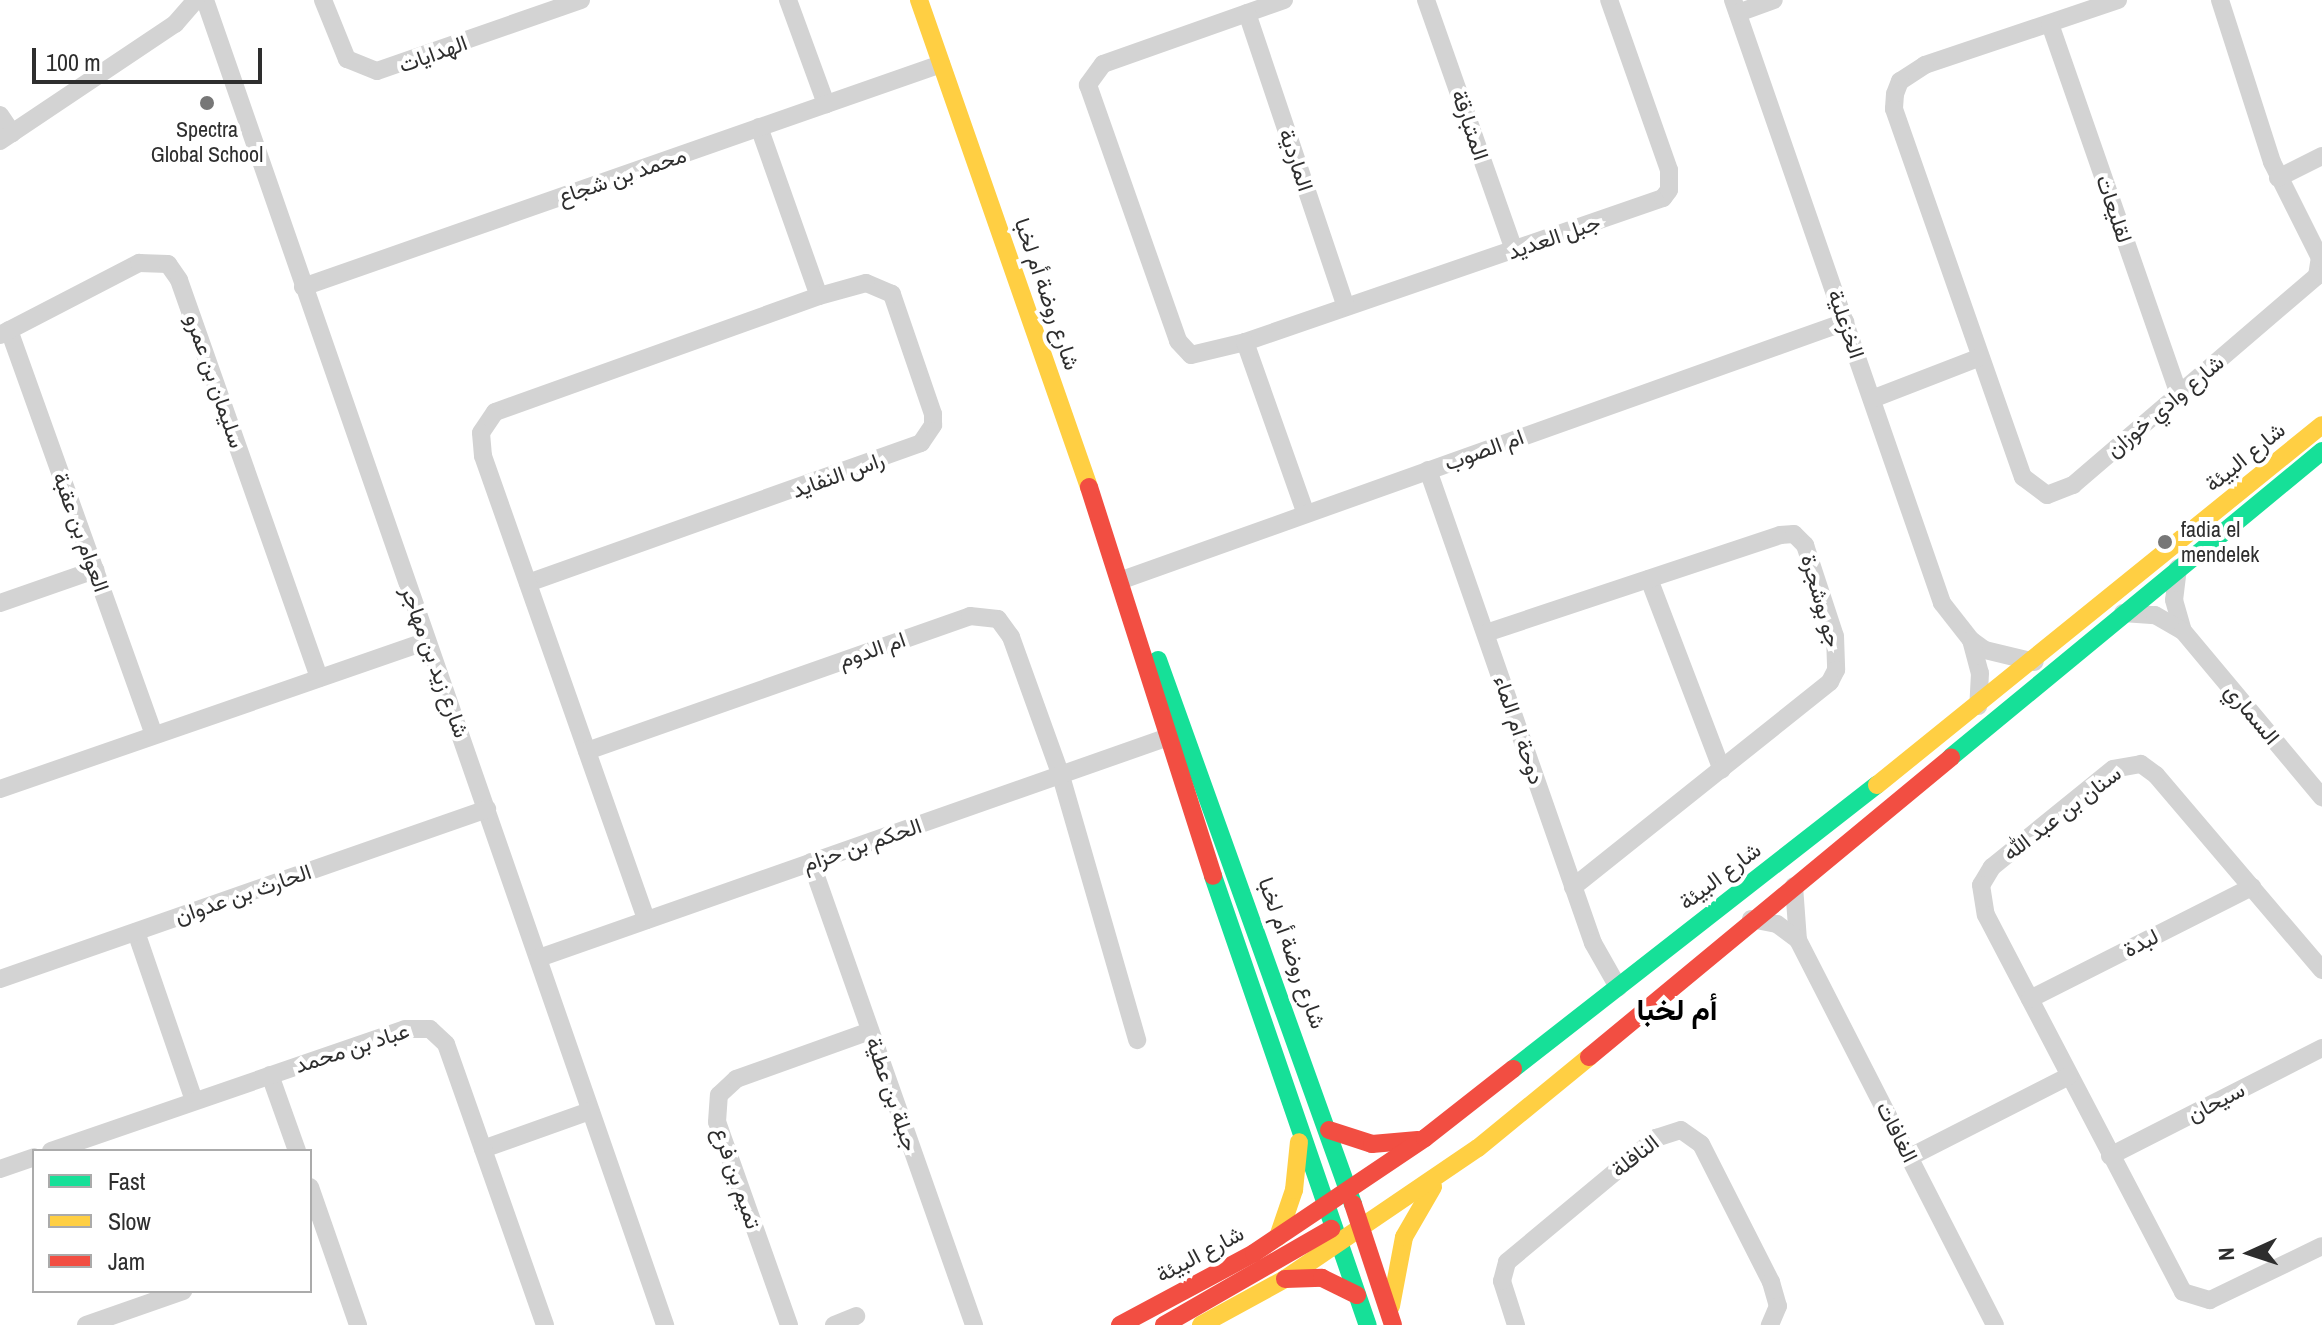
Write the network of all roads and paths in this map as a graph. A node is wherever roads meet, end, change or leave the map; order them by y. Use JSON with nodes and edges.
{"nodes":[{"id":1,"x":196,"y":0,"type":"edge"},
{"id":2,"x":205,"y":0,"type":"edge"},
{"id":3,"x":323,"y":0,"type":"edge"},
{"id":4,"x":581,"y":0,"type":"edge"},
{"id":5,"x":788,"y":0,"type":"edge"},
{"id":6,"x":919,"y":0,"type":"edge"},
{"id":7,"x":1284,"y":0,"type":"edge"},
{"id":8,"x":1426,"y":0,"type":"edge"},
{"id":9,"x":1609,"y":0,"type":"edge"},
{"id":10,"x":1774,"y":0,"type":"edge"},
{"id":11,"x":2118,"y":0,"type":"edge"},
{"id":12,"x":2220,"y":0,"type":"edge"},
{"id":13,"x":1736,"y":6,"type":"edge"},
{"id":14,"x":1247,"y":13,"type":"junction"},
{"id":15,"x":2050,"y":24,"type":"junction"},
{"id":16,"x":941,"y":64,"type":"junction"},
{"id":17,"x":826,"y":104,"type":"junction"},
{"id":18,"x":0,"y":115,"type":"edge"},
{"id":19,"x":759,"y":127,"type":"junction"},
{"id":20,"x":6,"y":137,"type":"edge"},
{"id":21,"x":2322,"y":156,"type":"edge"},
{"id":22,"x":2278,"y":178,"type":"junction"},
{"id":23,"x":1514,"y":250,"type":"junction"},
{"id":24,"x":303,"y":287,"type":"junction"},
{"id":25,"x":819,"y":296,"type":"junction"},
{"id":26,"x":1346,"y":307,"type":"junction"},
{"id":27,"x":1845,"y":322,"type":"junction"},
{"id":28,"x":5,"y":332,"type":"edge"},
{"id":29,"x":1245,"y":342,"type":"junction"},
{"id":30,"x":1978,"y":358,"type":"junction"},
{"id":31,"x":2179,"y":394,"type":"junction"},
{"id":32,"x":1872,"y":399,"type":"junction"},
{"id":33,"x":2322,"y":425,"type":"edge"},
{"id":34,"x":2322,"y":451,"type":"edge"},
{"id":35,"x":1428,"y":470,"type":"junction"},
{"id":36,"x":1306,"y":514,"type":"junction"},
{"id":37,"x":2178,"y":568,"type":"junction"},
{"id":38,"x":95,"y":570,"type":"junction"},
{"id":39,"x":1649,"y":579,"type":"junction"},
{"id":40,"x":1122,"y":580,"type":"junction"},
{"id":41,"x":528,"y":583,"type":"junction"},
{"id":42,"x":0,"y":603,"type":"edge"},
{"id":43,"x":1130,"y":604,"type":"junction"},
{"id":44,"x":2123,"y":613,"type":"junction"},
{"id":45,"x":2183,"y":631,"type":"junction"},
{"id":46,"x":1486,"y":633,"type":"junction"},
{"id":47,"x":1971,"y":640,"type":"junction"},
{"id":48,"x":427,"y":641,"type":"junction"},
{"id":49,"x":2035,"y":662,"type":"junction"},
{"id":50,"x":319,"y":678,"type":"junction"},
{"id":51,"x":1978,"y":706,"type":"junction"},
{"id":52,"x":1186,"y":731,"type":"junction"},
{"id":53,"x":154,"y":735,"type":"junction"},
{"id":54,"x":1166,"y":738,"type":"junction"},
{"id":55,"x":587,"y":751,"type":"junction"},
{"id":56,"x":1722,"y":770,"type":"junction"},
{"id":57,"x":1061,"y":776,"type":"junction"},
{"id":58,"x":0,"y":789,"type":"edge"},
{"id":59,"x":2322,"y":797,"type":"edge"},
{"id":60,"x":487,"y":809,"type":"junction"},
{"id":61,"x":811,"y":862,"type":"junction"},
{"id":62,"x":1794,"y":886,"type":"junction"},
{"id":63,"x":1573,"y":887,"type":"junction"},
{"id":64,"x":2252,"y":887,"type":"junction"},
{"id":65,"x":1751,"y":919,"type":"junction"},
{"id":66,"x":646,"y":920,"type":"junction"},
{"id":67,"x":136,"y":932,"type":"junction"},
{"id":68,"x":1798,"y":940,"type":"junction"},
{"id":69,"x":539,"y":958,"type":"junction"},
{"id":70,"x":2322,"y":970,"type":"edge"},
{"id":71,"x":0,"y":979,"type":"edge"},
{"id":72,"x":1618,"y":987,"type":"junction"},
{"id":73,"x":2030,"y":999,"type":"junction"},
{"id":74,"x":870,"y":1031,"type":"junction"},
{"id":75,"x":1137,"y":1040,"type":"dead end"},
{"id":76,"x":2322,"y":1048,"type":"edge"},
{"id":77,"x":270,"y":1075,"type":"junction"},
{"id":78,"x":2069,"y":1076,"type":"junction"},
{"id":79,"x":194,"y":1100,"type":"junction"},
{"id":80,"x":590,"y":1111,"type":"junction"},
{"id":81,"x":1298,"y":1126,"type":"junction"},
{"id":82,"x":1329,"y":1130,"type":"junction"},
{"id":83,"x":1425,"y":1138,"type":"junction"},
{"id":84,"x":57,"y":1149,"type":"edge"},
{"id":85,"x":296,"y":1149,"type":"edge"},
{"id":86,"x":483,"y":1149,"type":"junction"},
{"id":87,"x":2110,"y":1156,"type":"junction"},
{"id":88,"x":1910,"y":1157,"type":"junction"},
{"id":89,"x":32,"y":1158,"type":"edge"},
{"id":90,"x":0,"y":1169,"type":"edge"},
{"id":91,"x":1449,"y":1170,"type":"junction"},
{"id":92,"x":1349,"y":1190,"type":"junction"},
{"id":93,"x":312,"y":1193,"type":"edge"},
{"id":94,"x":1326,"y":1206,"type":"junction"},
{"id":95,"x":1355,"y":1209,"type":"junction"},
{"id":96,"x":1362,"y":1229,"type":"junction"},
{"id":97,"x":1336,"y":1235,"type":"junction"},
{"id":98,"x":1278,"y":1237,"type":"junction"},
{"id":99,"x":328,"y":1240,"type":"junction"},
{"id":100,"x":312,"y":1245,"type":"edge"},
{"id":101,"x":2322,"y":1246,"type":"edge"},
{"id":102,"x":1285,"y":1279,"type":"junction"},
{"id":103,"x":177,"y":1293,"type":"edge"},
{"id":104,"x":1357,"y":1295,"type":"junction"},
{"id":105,"x":856,"y":1316,"type":"dead end"},
{"id":106,"x":1228,"y":1317,"type":"edge"},
{"id":107,"x":1393,"y":1323,"type":"edge"},
{"id":108,"x":86,"y":1325,"type":"edge"},
{"id":109,"x":358,"y":1325,"type":"edge"},
{"id":110,"x":545,"y":1325,"type":"edge"},
{"id":111,"x":665,"y":1325,"type":"edge"},
{"id":112,"x":789,"y":1325,"type":"edge"},
{"id":113,"x":834,"y":1325,"type":"edge"},
{"id":114,"x":974,"y":1325,"type":"edge"},
{"id":115,"x":1120,"y":1325,"type":"edge"},
{"id":116,"x":1164,"y":1325,"type":"edge"},
{"id":117,"x":1201,"y":1325,"type":"edge"},
{"id":118,"x":1368,"y":1325,"type":"edge"},
{"id":119,"x":1516,"y":1325,"type":"edge"},
{"id":120,"x":1770,"y":1325,"type":"edge"},
{"id":121,"x":1995,"y":1325,"type":"edge"}],
"edges":[{"from":1,"to":20,"type":"street"},
{"from":2,"to":24,"type":"street","name":"شارع زيد بن مهاجر"},
{"from":3,"to":4,"type":"street","name":"الهدايات"},
{"from":5,"to":17,"type":"street"},
{"from":6,"to":16,"type":"street","name":"شارع روضة أم لخبا"},
{"from":7,"to":14,"type":"street","name":"جبل العديد"},
{"from":8,"to":23,"type":"street","name":"المتبارقة"},
{"from":9,"to":23,"type":"street","name":"جبل العديد"},
{"from":10,"to":13,"type":"street"},
{"from":11,"to":15,"type":"street","name":"شارع وادي خوزان"},
{"from":12,"to":22,"type":"street","name":"شارع وادي خوزان"},
{"from":13,"to":27,"type":"street","name":"الخزعلية"},
{"from":14,"to":26,"type":"street","name":"الماردية"},
{"from":14,"to":29,"type":"street","name":"جبل العديد"},
{"from":15,"to":30,"type":"street","name":"شارع وادي خوزان"},
{"from":15,"to":31,"type":"street","name":"لقليعات"},
{"from":16,"to":17,"type":"street","name":"محمد بن شجاع"},
{"from":16,"to":40,"type":"street","name":"شارع روضة أم لخبا"},
{"from":17,"to":19,"type":"street","name":"محمد بن شجاع"},
{"from":18,"to":20,"type":"street"},
{"from":19,"to":24,"type":"street","name":"محمد بن شجاع"},
{"from":19,"to":25,"type":"street"},
{"from":21,"to":22,"type":"street"},
{"from":22,"to":31,"type":"street","name":"شارع وادي خوزان"},
{"from":23,"to":26,"type":"street","name":"جبل العديد"},
{"from":24,"to":48,"type":"street","name":"شارع زيد بن مهاجر"},
{"from":25,"to":41,"type":"street","name":"راس النفايد"},
{"from":25,"to":41,"type":"street","name":"راس النفايد"},
{"from":26,"to":29,"type":"street","name":"جبل العديد"},
{"from":27,"to":32,"type":"street","name":"الخزعلية"},
{"from":27,"to":35,"type":"street","name":"ام الصوب"},
{"from":28,"to":38,"type":"street","name":"العوام بن عقبة"},
{"from":28,"to":50,"type":"street","name":"سليمان بن عمرو"},
{"from":29,"to":36,"type":"street"},
{"from":30,"to":31,"type":"street","name":"شارع وادي خوزان"},
{"from":30,"to":32,"type":"street"},
{"from":32,"to":47,"type":"street","name":"الخزعلية"},
{"from":33,"to":49,"type":"street","name":"شارع البيئة"},
{"from":34,"to":37,"type":"street","name":"شارع البيئة"},
{"from":35,"to":36,"type":"street","name":"ام الصوب"},
{"from":35,"to":46,"type":"street","name":"دوحة ام الماء"},
{"from":36,"to":40,"type":"street","name":"ام الصوب"},
{"from":37,"to":44,"type":"street","name":"شارع البيئة"},
{"from":37,"to":45,"type":"street","name":"السماري"},
{"from":38,"to":42,"type":"street"},
{"from":38,"to":53,"type":"street","name":"العوام بن عقبة"},
{"from":39,"to":46,"type":"street","name":"جو بوشجرة"},
{"from":39,"to":56,"type":"street"},
{"from":39,"to":56,"type":"street","name":"جو بوشجرة"},
{"from":40,"to":43,"type":"street","name":"شارع روضة أم لخبا"},
{"from":41,"to":55,"type":"street","name":"راس النفايد"},
{"from":43,"to":52,"type":"street","name":"شارع روضة أم لخبا"},
{"from":43,"to":54,"type":"street","name":"شارع روضة أم لخبا"},
{"from":44,"to":45,"type":"street","name":"السماري"},
{"from":44,"to":62,"type":"street","name":"شارع البيئة"},
{"from":45,"to":59,"type":"street","name":"السماري"},
{"from":46,"to":63,"type":"street","name":"دوحة ام الماء"},
{"from":47,"to":49,"type":"street","name":"الخزعلية"},
{"from":47,"to":51,"type":"street","name":"الخزعلية"},
{"from":48,"to":50,"type":"street"},
{"from":48,"to":60,"type":"street","name":"شارع زيد بن مهاجر"},
{"from":49,"to":51,"type":"street","name":"شارع البيئة"},
{"from":50,"to":53,"type":"street"},
{"from":51,"to":72,"type":"street","name":"شارع البيئة"},
{"from":52,"to":54,"type":"street","name":"الحكم بن حزام"},
{"from":52,"to":82,"type":"street","name":"شارع روضة أم لخبا"},
{"from":53,"to":58,"type":"street"},
{"from":54,"to":57,"type":"street","name":"الحكم بن حزام"},
{"from":54,"to":81,"type":"street","name":"شارع روضة أم لخبا"},
{"from":55,"to":57,"type":"street","name":"ام الدوم"},
{"from":55,"to":66,"type":"street","name":"راس النفايد"},
{"from":56,"to":63,"type":"street","name":"جو بوشجرة"},
{"from":57,"to":61,"type":"street","name":"الحكم بن حزام"},
{"from":57,"to":75,"type":"street","name":"ام الدوم"},
{"from":60,"to":67,"type":"street","name":"الحارث بن عدوان"},
{"from":60,"to":69,"type":"street","name":"شارع زيد بن مهاجر"},
{"from":61,"to":66,"type":"street","name":"الحكم بن حزام"},
{"from":61,"to":74,"type":"street","name":"جبلة بن عطية"},
{"from":62,"to":65,"type":"street","name":"شارع البيئة"},
{"from":62,"to":68,"type":"street","name":"الغافات"},
{"from":63,"to":72,"type":"street","name":"دوحة ام الماء"},
{"from":64,"to":70,"type":"street","name":"سنان بن عبد الله"},
{"from":64,"to":73,"type":"street","name":"لبدة"},
{"from":64,"to":73,"type":"street","name":"سنان بن عبد الله"},
{"from":65,"to":68,"type":"street"},
{"from":65,"to":91,"type":"street","name":"شارع البيئة"},
{"from":66,"to":69,"type":"street","name":"الحكم بن حزام"},
{"from":67,"to":71,"type":"street","name":"الحارث بن عدوان"},
{"from":67,"to":79,"type":"street"},
{"from":68,"to":88,"type":"street","name":"الغافات"},
{"from":69,"to":80,"type":"street","name":"شارع زيد بن مهاجر"},
{"from":72,"to":83,"type":"street","name":"شارع البيئة"},
{"from":72,"to":95,"type":"street"},
{"from":73,"to":78,"type":"street","name":"سنان بن عبد الله"},
{"from":74,"to":112,"type":"street","name":"تميم بن فرع"},
{"from":74,"to":114,"type":"street","name":"جبلة بن عطية"},
{"from":76,"to":87,"type":"street","name":"سيحان"},
{"from":77,"to":79,"type":"street","name":"عباد بن محمد"},
{"from":77,"to":85,"type":"street"},
{"from":77,"to":86,"type":"street","name":"عباد بن محمد"},
{"from":78,"to":87,"type":"street","name":"سنان بن عبد الله"},
{"from":78,"to":88,"type":"street"},
{"from":79,"to":84,"type":"street","name":"عباد بن محمد"},
{"from":80,"to":86,"type":"street"},
{"from":80,"to":111,"type":"street","name":"شارع زيد بن مهاجر"},
{"from":81,"to":94,"type":"street","name":"شارع روضة أم لخبا"},
{"from":81,"to":98,"type":"street"},
{"from":82,"to":83,"type":"street"},
{"from":82,"to":92,"type":"street","name":"شارع روضة أم لخبا"},
{"from":83,"to":92,"type":"street","name":"شارع البيئة"},
{"from":86,"to":110,"type":"street","name":"عباد بن محمد"},
{"from":87,"to":101,"type":"street","name":"سنان بن عبد الله"},
{"from":88,"to":121,"type":"street","name":"الغافات"},
{"from":89,"to":90,"type":"street"},
{"from":91,"to":96,"type":"street","name":"شارع البيئة"},
{"from":91,"to":107,"type":"street"},
{"from":92,"to":94,"type":"street","name":"شارع البيئة"},
{"from":92,"to":95,"type":"street","name":"شارع روضة أم لخبا"},
{"from":92,"to":97,"type":"street"},
{"from":93,"to":99,"type":"street"},
{"from":94,"to":97,"type":"street","name":"شارع روضة أم لخبا"},
{"from":94,"to":98,"type":"street","name":"شارع البيئة"},
{"from":95,"to":96,"type":"street","name":"شارع روضة أم لخبا"},
{"from":95,"to":97,"type":"street"},
{"from":96,"to":97,"type":"street","name":"شارع البيئة"},
{"from":96,"to":107,"type":"street","name":"شارع روضة أم لخبا"},
{"from":97,"to":102,"type":"street","name":"شارع البيئة"},
{"from":97,"to":104,"type":"street","name":"شارع روضة أم لخبا"},
{"from":97,"to":116,"type":"street"},
{"from":98,"to":115,"type":"street","name":"شارع البيئة"},
{"from":99,"to":100,"type":"street"},
{"from":99,"to":109,"type":"street"},
{"from":102,"to":104,"type":"street"},
{"from":102,"to":106,"type":"street","name":"شارع البيئة"},
{"from":103,"to":108,"type":"street"},
{"from":104,"to":118,"type":"street","name":"شارع روضة أم لخبا"},
{"from":105,"to":113,"type":"street"},
{"from":106,"to":117,"type":"street","name":"شارع البيئة"},
{"from":119,"to":120,"type":"street","name":"النافلة"}]}
